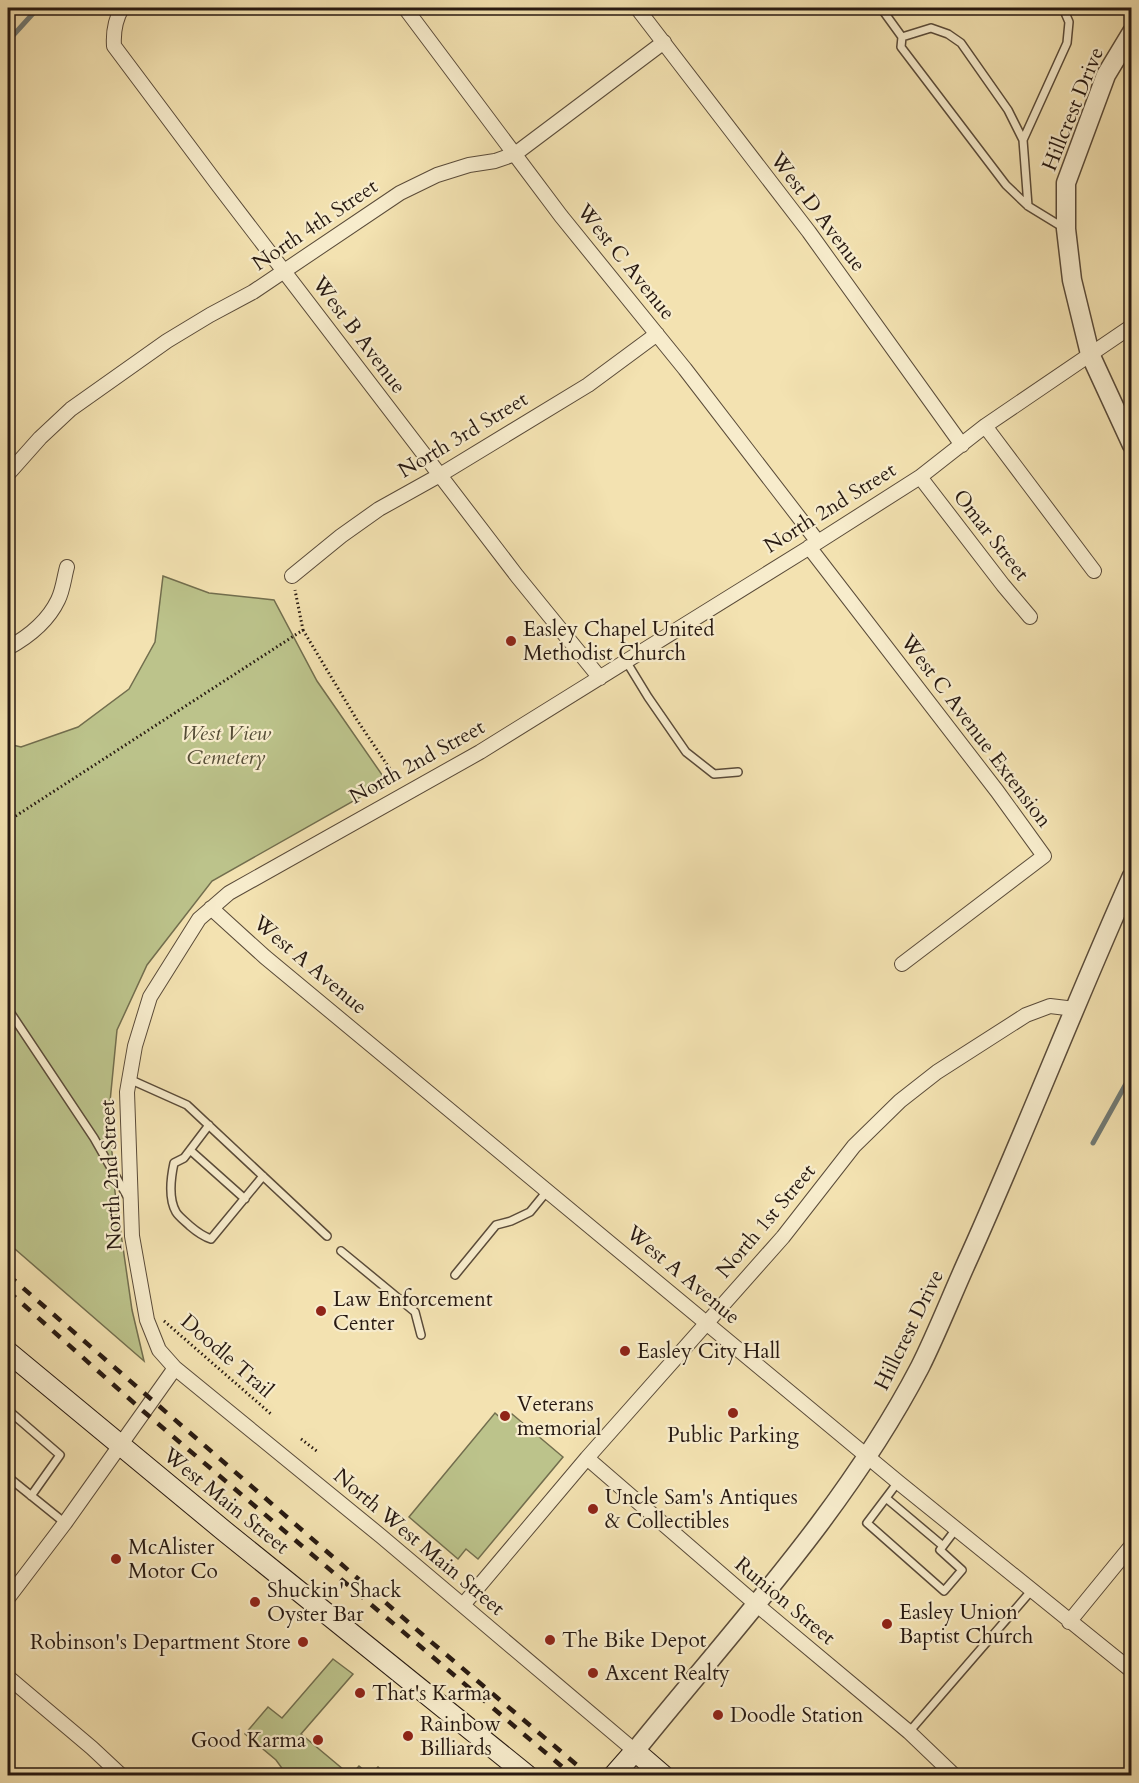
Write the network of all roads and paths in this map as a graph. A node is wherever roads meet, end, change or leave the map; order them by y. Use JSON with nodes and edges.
{"nodes":[{"id":1,"x":122,"y":8,"type":"edge"},
{"id":2,"x":405,"y":8,"type":"edge"},
{"id":3,"x":637,"y":8,"type":"edge"},
{"id":4,"x":881,"y":8,"type":"edge"},
{"id":5,"x":1063,"y":8,"type":"edge"},
{"id":6,"x":1131,"y":32,"type":"edge"},
{"id":7,"x":902,"y":37,"type":"junction"},
{"id":8,"x":664,"y":42,"type":"junction"},
{"id":9,"x":1023,"y":140,"type":"junction"},
{"id":10,"x":515,"y":154,"type":"junction"},
{"id":11,"x":1028,"y":206,"type":"junction"},
{"id":12,"x":1066,"y":229,"type":"junction"},
{"id":13,"x":284,"y":271,"type":"junction"},
{"id":14,"x":1131,"y":326,"type":"edge"},
{"id":15,"x":657,"y":334,"type":"junction"},
{"id":16,"x":1090,"y":354,"type":"junction"},
{"id":17,"x":985,"y":426,"type":"junction"},
{"id":18,"x":962,"y":445,"type":"junction"},
{"id":19,"x":1131,"y":445,"type":"edge"},
{"id":20,"x":8,"y":474,"type":"edge"},
{"id":21,"x":440,"y":475,"type":"junction"},
{"id":22,"x":920,"y":477,"type":"junction"},
{"id":23,"x":813,"y":544,"type":"junction"},
{"id":24,"x":67,"y":567,"type":"dead end"},
{"id":25,"x":1094,"y":572,"type":"dead end"},
{"id":26,"x":292,"y":576,"type":"joint"},
{"id":27,"x":1030,"y":618,"type":"dead end"},
{"id":28,"x":303,"y":630,"type":"junction"},
{"id":29,"x":8,"y":648,"type":"edge"},
{"id":30,"x":626,"y":661,"type":"junction"},
{"id":31,"x":600,"y":678,"type":"junction"},
{"id":32,"x":738,"y":772,"type":"dead end"},
{"id":33,"x":407,"y":793,"type":"junction"},
{"id":34,"x":8,"y":821,"type":"edge"},
{"id":35,"x":1131,"y":876,"type":"edge"},
{"id":36,"x":211,"y":908,"type":"junction"},
{"id":37,"x":902,"y":964,"type":"dead end"},
{"id":38,"x":8,"y":1009,"type":"edge"},
{"id":39,"x":1075,"y":1009,"type":"junction"},
{"id":40,"x":129,"y":1078,"type":"junction"},
{"id":41,"x":208,"y":1125,"type":"junction"},
{"id":42,"x":190,"y":1150,"type":"junction"},
{"id":43,"x":263,"y":1176,"type":"junction"},
{"id":44,"x":548,"y":1190,"type":"junction"},
{"id":45,"x":245,"y":1199,"type":"junction"},
{"id":46,"x":132,"y":1203,"type":"junction"},
{"id":47,"x":327,"y":1236,"type":"dead end"},
{"id":48,"x":341,"y":1251,"type":"dead end"},
{"id":49,"x":455,"y":1275,"type":"dead end"},
{"id":50,"x":162,"y":1320,"type":"dead end"},
{"id":51,"x":708,"y":1323,"type":"junction"},
{"id":52,"x":421,"y":1335,"type":"dead end"},
{"id":53,"x":9,"y":1357,"type":"edge"},
{"id":54,"x":175,"y":1368,"type":"junction"},
{"id":55,"x":8,"y":1410,"type":"edge"},
{"id":56,"x":271,"y":1414,"type":"dead end"},
{"id":57,"x":301,"y":1439,"type":"dead end"},
{"id":58,"x":120,"y":1445,"type":"junction"},
{"id":59,"x":318,"y":1452,"type":"dead end"},
{"id":60,"x":866,"y":1456,"type":"junction"},
{"id":61,"x":587,"y":1458,"type":"junction"},
{"id":62,"x":8,"y":1477,"type":"edge"},
{"id":63,"x":898,"y":1482,"type":"junction"},
{"id":64,"x":30,"y":1496,"type":"junction"},
{"id":65,"x":886,"y":1498,"type":"junction"},
{"id":66,"x":65,"y":1523,"type":"junction"},
{"id":67,"x":956,"y":1529,"type":"junction"},
{"id":68,"x":1131,"y":1545,"type":"edge"},
{"id":69,"x":943,"y":1546,"type":"junction"},
{"id":70,"x":1031,"y":1591,"type":"junction"},
{"id":71,"x":8,"y":1598,"type":"edge"},
{"id":72,"x":463,"y":1605,"type":"junction"},
{"id":73,"x":757,"y":1605,"type":"junction"},
{"id":74,"x":1069,"y":1622,"type":"junction"},
{"id":75,"x":1131,"y":1671,"type":"edge"},
{"id":76,"x":8,"y":1677,"type":"edge"},
{"id":77,"x":909,"y":1732,"type":"junction"},
{"id":78,"x":635,"y":1751,"type":"junction"},
{"id":79,"x":122,"y":1776,"type":"edge"},
{"id":80,"x":528,"y":1776,"type":"edge"},
{"id":81,"x":613,"y":1776,"type":"edge"},
{"id":82,"x":664,"y":1776,"type":"edge"},
{"id":83,"x":955,"y":1776,"type":"edge"}],
"edges":[{"from":1,"to":13,"type":"street","name":"West B Avenue"},
{"from":2,"to":10,"type":"street","name":"West C Avenue"},
{"from":3,"to":8,"type":"street","name":"West D Avenue"},
{"from":4,"to":7,"type":"lane"},
{"from":5,"to":9,"type":"lane"},
{"from":6,"to":12,"type":"street","name":"Hillcrest Drive"},
{"from":7,"to":9,"type":"lane"},
{"from":7,"to":11,"type":"lane"},
{"from":8,"to":10,"type":"street","name":"North 4th Street"},
{"from":8,"to":18,"type":"street","name":"West D Avenue"},
{"from":9,"to":11,"type":"lane"},
{"from":10,"to":13,"type":"street","name":"North 4th Street"},
{"from":10,"to":15,"type":"street","name":"West C Avenue"},
{"from":11,"to":12,"type":"lane"},
{"from":12,"to":16,"type":"street","name":"Hillcrest Drive"},
{"from":13,"to":20,"type":"street","name":"North 4th Street"},
{"from":13,"to":21,"type":"street","name":"West B Avenue"},
{"from":14,"to":16,"type":"street","name":"North 2nd Street"},
{"from":15,"to":21,"type":"street","name":"North 3rd Street"},
{"from":15,"to":23,"type":"street","name":"West C Avenue"},
{"from":16,"to":17,"type":"street","name":"North 2nd Street"},
{"from":16,"to":19,"type":"street","name":"Hillcrest Drive"},
{"from":17,"to":18,"type":"street","name":"North 2nd Street"},
{"from":17,"to":25,"type":"street"},
{"from":18,"to":22,"type":"street","name":"North 2nd Street"},
{"from":21,"to":26,"type":"street","name":"North 3rd Street"},
{"from":21,"to":31,"type":"street","name":"West B Avenue"},
{"from":22,"to":23,"type":"street","name":"North 2nd Street"},
{"from":22,"to":27,"type":"street","name":"Omar Street"},
{"from":23,"to":30,"type":"street","name":"North 2nd Street"},
{"from":23,"to":37,"type":"street","name":"West C Avenue Extension"},
{"from":24,"to":29,"type":"street"},
{"from":26,"to":28,"type":"path"},
{"from":28,"to":33,"type":"path"},
{"from":28,"to":34,"type":"path"},
{"from":30,"to":31,"type":"street","name":"North 2nd Street"},
{"from":30,"to":32,"type":"lane"},
{"from":31,"to":33,"type":"street","name":"North 2nd Street"},
{"from":33,"to":36,"type":"street","name":"North 2nd Street"},
{"from":35,"to":39,"type":"street","name":"Hillcrest Drive"},
{"from":36,"to":40,"type":"street","name":"North 2nd Street"},
{"from":36,"to":44,"type":"street","name":"West A Avenue"},
{"from":38,"to":46,"type":"lane"},
{"from":39,"to":51,"type":"street","name":"North 1st Street"},
{"from":39,"to":60,"type":"street","name":"Hillcrest Drive"},
{"from":40,"to":41,"type":"lane"},
{"from":40,"to":46,"type":"street","name":"North 2nd Street"},
{"from":41,"to":42,"type":"lane"},
{"from":41,"to":43,"type":"lane"},
{"from":42,"to":45,"type":"lane"},
{"from":42,"to":45,"type":"lane"},
{"from":43,"to":45,"type":"lane"},
{"from":43,"to":47,"type":"lane"},
{"from":44,"to":49,"type":"lane"},
{"from":44,"to":51,"type":"street","name":"West A Avenue"},
{"from":46,"to":54,"type":"street","name":"North 2nd Street"},
{"from":48,"to":52,"type":"lane"},
{"from":50,"to":56,"type":"path","name":"Doodle Trail"},
{"from":51,"to":60,"type":"street","name":"West A Avenue"},
{"from":51,"to":61,"type":"street","name":"North 1st Street"},
{"from":53,"to":58,"type":"main road","name":"West Main Street"},
{"from":54,"to":58,"type":"street"},
{"from":54,"to":72,"type":"street","name":"North West Main Street"},
{"from":55,"to":64,"type":"lane"},
{"from":57,"to":59,"type":"path"},
{"from":58,"to":66,"type":"street"},
{"from":58,"to":80,"type":"main road","name":"West Main Street"},
{"from":60,"to":63,"type":"street","name":"West A Avenue"},
{"from":60,"to":73,"type":"street","name":"Hillcrest Drive"},
{"from":61,"to":72,"type":"street","name":"North 1st Street"},
{"from":61,"to":73,"type":"street","name":"Runion Street"},
{"from":62,"to":64,"type":"lane"},
{"from":63,"to":65,"type":"lane"},
{"from":63,"to":67,"type":"street","name":"West A Avenue"},
{"from":64,"to":66,"type":"lane"},
{"from":65,"to":69,"type":"lane"},
{"from":65,"to":69,"type":"lane"},
{"from":66,"to":71,"type":"street"},
{"from":67,"to":69,"type":"lane"},
{"from":67,"to":70,"type":"street","name":"West A Avenue"},
{"from":68,"to":74,"type":"street"},
{"from":70,"to":74,"type":"street","name":"West A Avenue"},
{"from":70,"to":77,"type":"lane"},
{"from":72,"to":78,"type":"street","name":"North West Main Street"},
{"from":73,"to":77,"type":"street","name":"Runion Street"},
{"from":73,"to":78,"type":"street","name":"Hillcrest Drive"},
{"from":74,"to":75,"type":"street","name":"West A Avenue"},
{"from":76,"to":79,"type":"street"},
{"from":77,"to":83,"type":"street","name":"Runion Street"},
{"from":78,"to":81,"type":"main road"},
{"from":78,"to":82,"type":"main road"}]}
